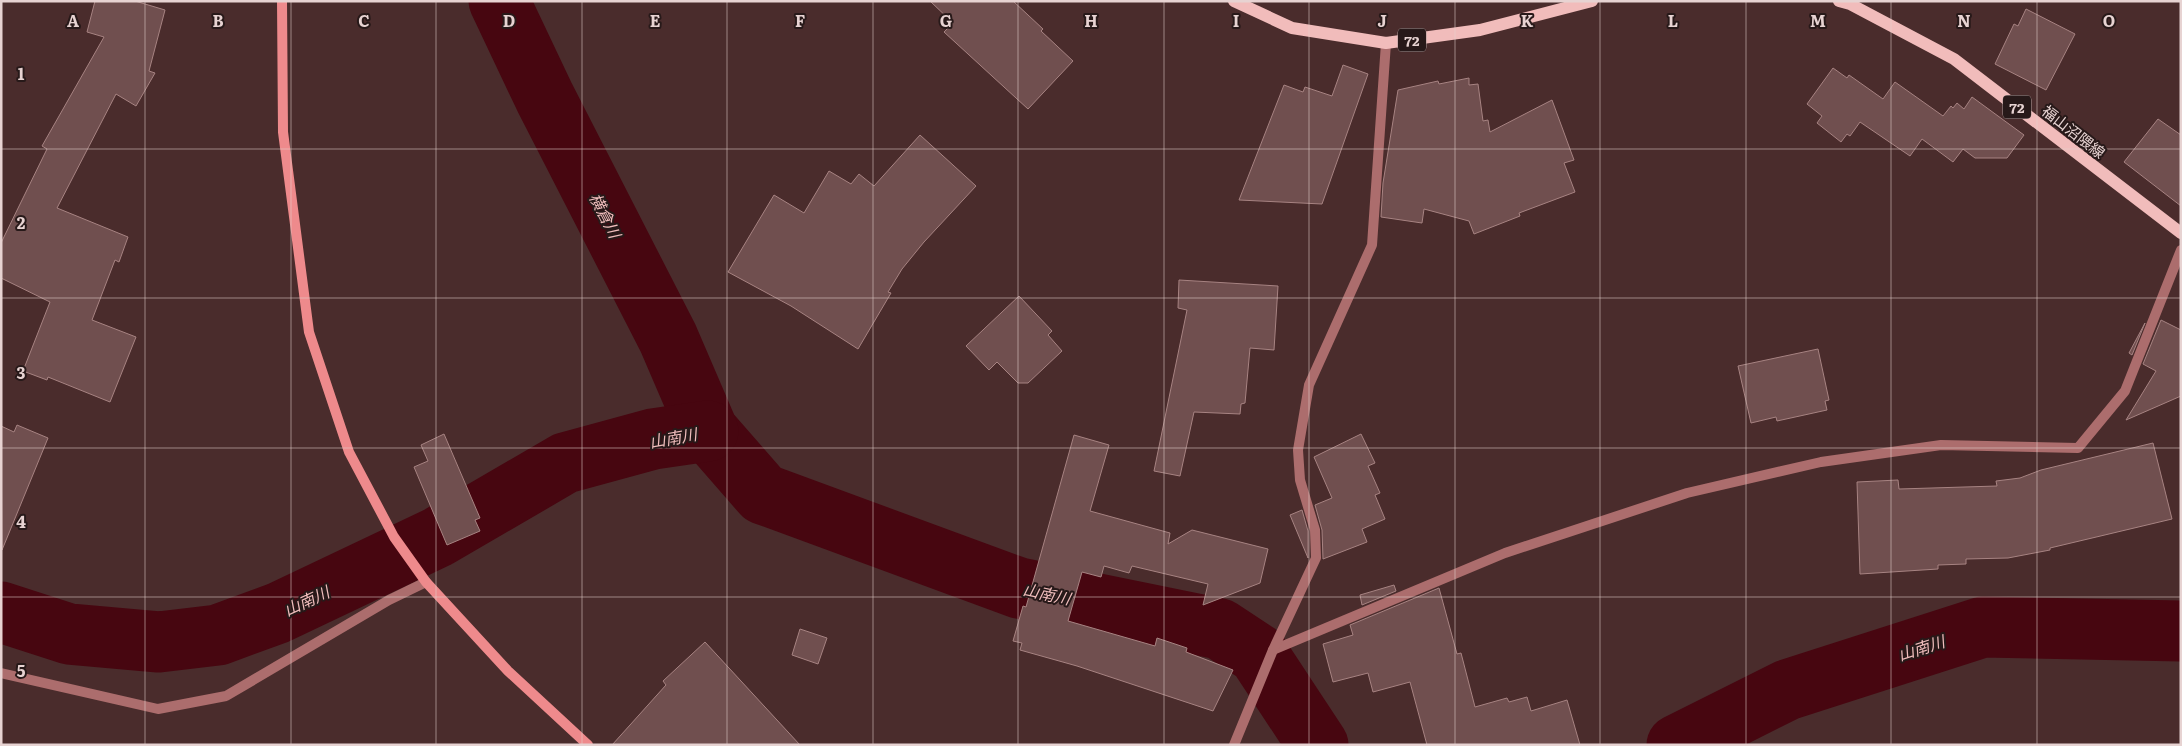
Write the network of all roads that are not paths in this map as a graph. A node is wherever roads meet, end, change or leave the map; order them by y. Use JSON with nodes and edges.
{"nodes":[{"id":1,"x":282,"y":1,"type":"edge"},
{"id":2,"x":1234,"y":1,"type":"edge"},
{"id":3,"x":1592,"y":1,"type":"edge"},
{"id":4,"x":1839,"y":1,"type":"edge"},
{"id":5,"x":1386,"y":43,"type":"junction"},
{"id":6,"x":2181,"y":234,"type":"edge"},
{"id":7,"x":2181,"y":250,"type":"edge"},
{"id":8,"x":426,"y":582,"type":"junction"},
{"id":9,"x":1273,"y":650,"type":"junction"},
{"id":10,"x":1,"y":674,"type":"edge"},
{"id":11,"x":588,"y":745,"type":"edge"},
{"id":12,"x":1234,"y":745,"type":"edge"}],
"edges":[{"from":1,"to":8,"type":"street"},
{"from":2,"to":5,"type":"main road","number":"72"},
{"from":3,"to":5,"type":"main road","number":"72"},
{"from":4,"to":6,"type":"main road","name":"福山沼隈線","number":"72"},
{"from":5,"to":9,"type":"street"},
{"from":7,"to":9,"type":"street"},
{"from":8,"to":10,"type":"street"},
{"from":8,"to":11,"type":"street"},
{"from":9,"to":12,"type":"street"}]}
